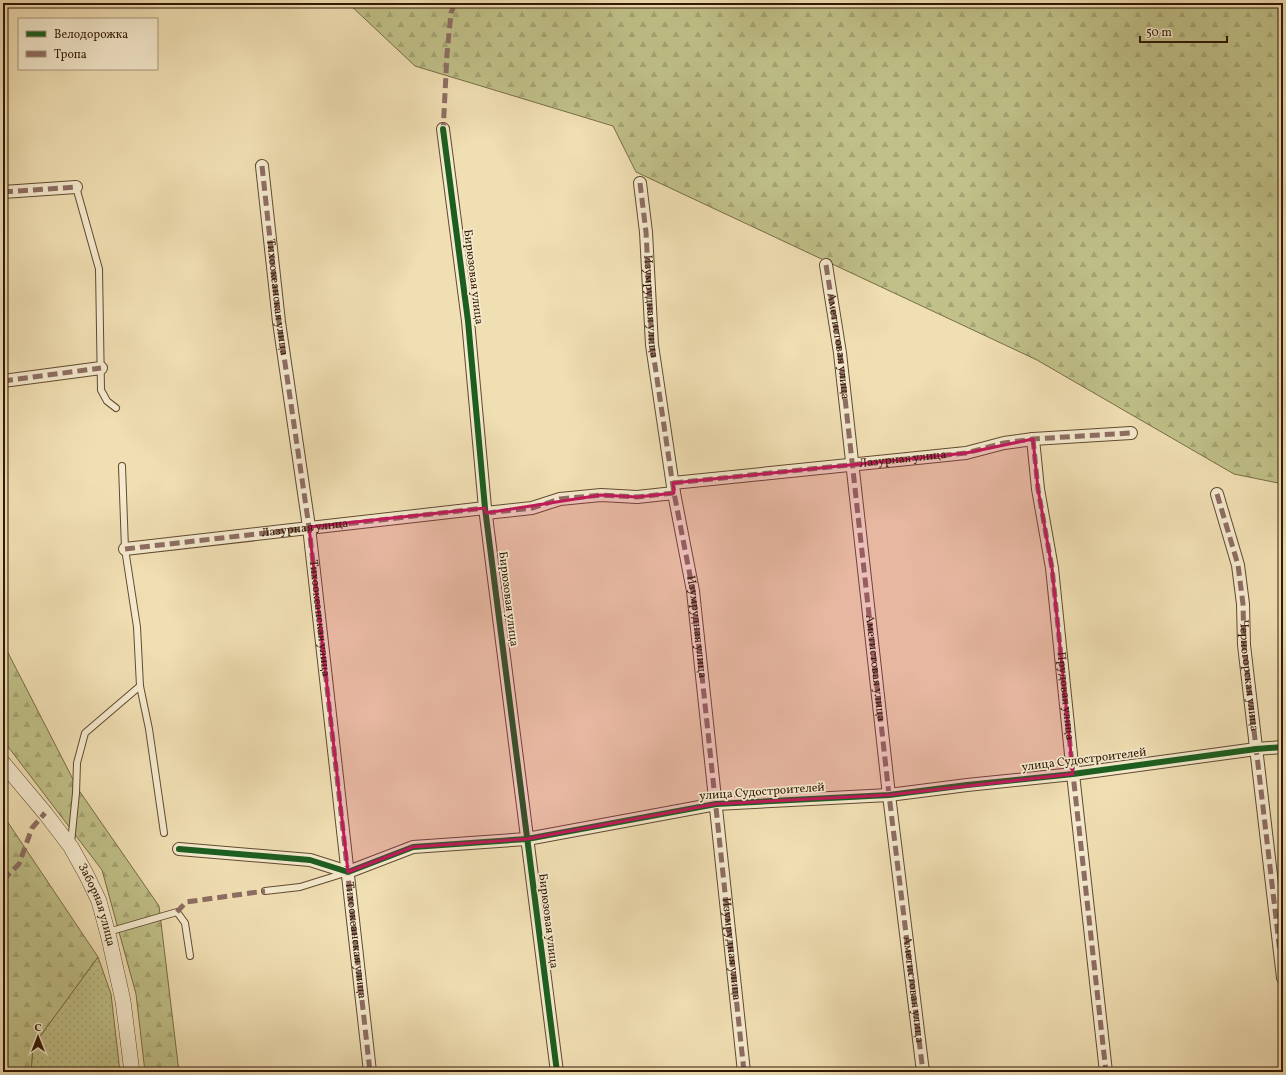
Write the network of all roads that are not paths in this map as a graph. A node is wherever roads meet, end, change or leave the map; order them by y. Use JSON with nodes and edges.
{"nodes":[{"id":1,"x":443,"y":129,"type":"dead end"},
{"id":2,"x":262,"y":166,"type":"dead end"},
{"id":3,"x":640,"y":183,"type":"dead end"},
{"id":4,"x":76,"y":186,"type":"joint"},
{"id":5,"x":3,"y":192,"type":"edge"},
{"id":6,"x":826,"y":265,"type":"dead end"},
{"id":7,"x":101,"y":368,"type":"junction"},
{"id":8,"x":3,"y":381,"type":"edge"},
{"id":9,"x":116,"y":408,"type":"dead end"},
{"id":10,"x":1131,"y":433,"type":"dead end"},
{"id":11,"x":1033,"y":439,"type":"junction"},
{"id":12,"x":852,"y":464,"type":"junction"},
{"id":13,"x":122,"y":466,"type":"dead end"},
{"id":14,"x":674,"y":488,"type":"junction"},
{"id":15,"x":1217,"y":494,"type":"dead end"},
{"id":16,"x":485,"y":510,"type":"junction"},
{"id":17,"x":310,"y":527,"type":"junction"},
{"id":18,"x":125,"y":549,"type":"junction"},
{"id":19,"x":140,"y":686,"type":"junction"},
{"id":20,"x":1283,"y":747,"type":"edge"},
{"id":21,"x":1256,"y":749,"type":"junction"},
{"id":22,"x":3,"y":763,"type":"edge"},
{"id":23,"x":1073,"y":774,"type":"junction"},
{"id":24,"x":888,"y":795,"type":"junction"},
{"id":25,"x":716,"y":804,"type":"junction"},
{"id":26,"x":164,"y":832,"type":"dead end"},
{"id":27,"x":527,"y":839,"type":"junction"},
{"id":28,"x":71,"y":847,"type":"junction"},
{"id":29,"x":179,"y":850,"type":"dead end"},
{"id":30,"x":348,"y":872,"type":"junction"},
{"id":31,"x":265,"y":891,"type":"dead end"},
{"id":32,"x":108,"y":932,"type":"junction"},
{"id":33,"x":190,"y":956,"type":"dead end"},
{"id":34,"x":1283,"y":978,"type":"edge"},
{"id":35,"x":132,"y":1072,"type":"edge"},
{"id":36,"x":370,"y":1072,"type":"edge"},
{"id":37,"x":557,"y":1072,"type":"edge"},
{"id":38,"x":744,"y":1072,"type":"edge"},
{"id":39,"x":924,"y":1072,"type":"edge"},
{"id":40,"x":1106,"y":1072,"type":"edge"}],
"edges":[{"from":1,"to":16,"type":"street","name":"Бирюзовая улица"},
{"from":2,"to":17,"type":"street","name":"Тихоокеанская улица"},
{"from":3,"to":14,"type":"street","name":"Изумрудная улица"},
{"from":4,"to":5,"type":"street"},
{"from":4,"to":7,"type":"lane"},
{"from":6,"to":12,"type":"street","name":"Аметистовая улица"},
{"from":7,"to":8,"type":"street"},
{"from":7,"to":9,"type":"lane"},
{"from":10,"to":11,"type":"street","name":"Лазурная улица"},
{"from":11,"to":12,"type":"street","name":"Лазурная улица"},
{"from":11,"to":23,"type":"street","name":"Прудовая улица"},
{"from":12,"to":14,"type":"street","name":"Лазурная улица"},
{"from":12,"to":24,"type":"street","name":"Аметистовая улица"},
{"from":13,"to":18,"type":"lane"},
{"from":14,"to":16,"type":"street","name":"Лазурная улица"},
{"from":14,"to":25,"type":"street","name":"Изумрудная улица"},
{"from":15,"to":21,"type":"street","name":"Черногорская улица"},
{"from":16,"to":17,"type":"street","name":"Лазурная улица"},
{"from":16,"to":27,"type":"street","name":"Бирюзовая улица"},
{"from":17,"to":18,"type":"street","name":"Лазурная улица"},
{"from":17,"to":30,"type":"street","name":"Тихоокеанская улица"},
{"from":18,"to":19,"type":"lane"},
{"from":19,"to":26,"type":"lane"},
{"from":19,"to":28,"type":"lane"},
{"from":20,"to":21,"type":"street","name":"улица Судостроителей"},
{"from":21,"to":23,"type":"street","name":"улица Судостроителей"},
{"from":21,"to":34,"type":"street","name":"Черногорская улица"},
{"from":22,"to":28,"type":"street","name":"Заборная улица"},
{"from":23,"to":24,"type":"street","name":"улица Судостроителей"},
{"from":23,"to":40,"type":"street","name":"Прудовая улица"},
{"from":24,"to":25,"type":"street","name":"улица Судостроителей"},
{"from":24,"to":39,"type":"street","name":"Аметистовая улица"},
{"from":25,"to":27,"type":"street","name":"улица Судостроителей"},
{"from":25,"to":38,"type":"street","name":"Изумрудная улица"},
{"from":27,"to":30,"type":"street","name":"улица Судостроителей"},
{"from":27,"to":37,"type":"street","name":"Бирюзовая улица"},
{"from":28,"to":32,"type":"street","name":"Заборная улица"},
{"from":29,"to":30,"type":"street"},
{"from":30,"to":31,"type":"lane"},
{"from":30,"to":36,"type":"street","name":"Тихоокеанская улица"},
{"from":32,"to":33,"type":"lane"},
{"from":32,"to":35,"type":"street","name":"Заборная улица"}]}
